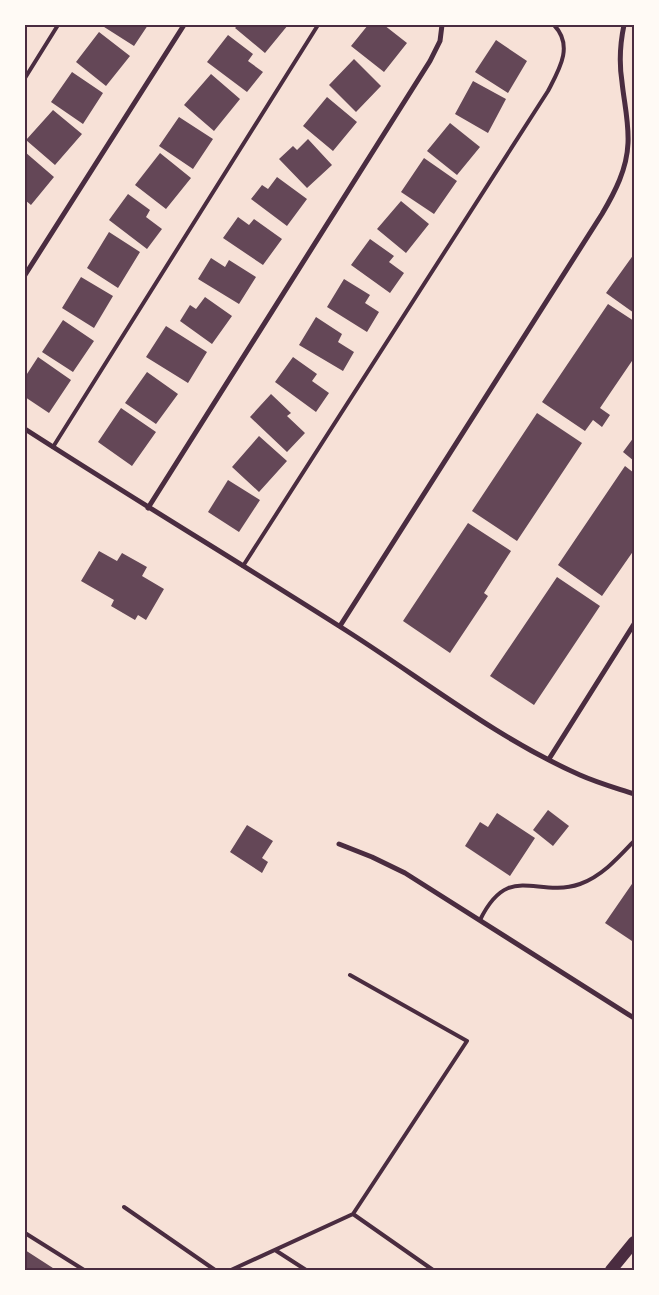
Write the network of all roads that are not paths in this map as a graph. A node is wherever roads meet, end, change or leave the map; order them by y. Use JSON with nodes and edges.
{"nodes":[{"id":1,"x":58,"y":25,"type":"edge"},
{"id":2,"x":184,"y":25,"type":"edge"},
{"id":3,"x":318,"y":25,"type":"edge"},
{"id":4,"x":442,"y":25,"type":"edge"},
{"id":5,"x":554,"y":25,"type":"edge"},
{"id":6,"x":624,"y":25,"type":"edge"},
{"id":7,"x":25,"y":78,"type":"edge"},
{"id":8,"x":25,"y":275,"type":"edge"},
{"id":9,"x":25,"y":429,"type":"edge"},
{"id":10,"x":53,"y":447,"type":"junction"},
{"id":11,"x":148,"y":508,"type":"junction"},
{"id":12,"x":242,"y":566,"type":"junction"},
{"id":13,"x":634,"y":624,"type":"edge"},
{"id":14,"x":340,"y":626,"type":"junction"},
{"id":15,"x":549,"y":759,"type":"junction"},
{"id":16,"x":634,"y":794,"type":"edge"},
{"id":17,"x":634,"y":841,"type":"edge"},
{"id":18,"x":339,"y":844,"type":"dead end"},
{"id":19,"x":480,"y":920,"type":"junction"},
{"id":20,"x":350,"y":975,"type":"dead end"},
{"id":21,"x":634,"y":1018,"type":"edge"},
{"id":22,"x":124,"y":1207,"type":"dead end"},
{"id":23,"x":353,"y":1214,"type":"junction"},
{"id":24,"x":25,"y":1233,"type":"edge"},
{"id":25,"x":634,"y":1242,"type":"edge"},
{"id":26,"x":275,"y":1250,"type":"junction"},
{"id":27,"x":84,"y":1270,"type":"edge"},
{"id":28,"x":216,"y":1270,"type":"edge"},
{"id":29,"x":231,"y":1270,"type":"edge"},
{"id":30,"x":306,"y":1270,"type":"edge"},
{"id":31,"x":432,"y":1270,"type":"edge"},
{"id":32,"x":611,"y":1270,"type":"edge"}],
"edges":[{"from":1,"to":7,"type":"lane"},
{"from":2,"to":8,"type":"street"},
{"from":3,"to":10,"type":"lane"},
{"from":4,"to":11,"type":"street"},
{"from":5,"to":12,"type":"lane"},
{"from":6,"to":14,"type":"street"},
{"from":9,"to":10,"type":"street"},
{"from":10,"to":11,"type":"street"},
{"from":11,"to":12,"type":"street"},
{"from":12,"to":14,"type":"street"},
{"from":13,"to":15,"type":"street"},
{"from":14,"to":15,"type":"street"},
{"from":15,"to":16,"type":"street"},
{"from":17,"to":19,"type":"lane"},
{"from":18,"to":19,"type":"street"},
{"from":19,"to":21,"type":"street"},
{"from":20,"to":23,"type":"lane"},
{"from":22,"to":28,"type":"lane"},
{"from":23,"to":26,"type":"lane"},
{"from":23,"to":31,"type":"lane"},
{"from":24,"to":27,"type":"lane"},
{"from":25,"to":32,"type":"main road"},
{"from":26,"to":29,"type":"lane"},
{"from":26,"to":30,"type":"lane"}]}
